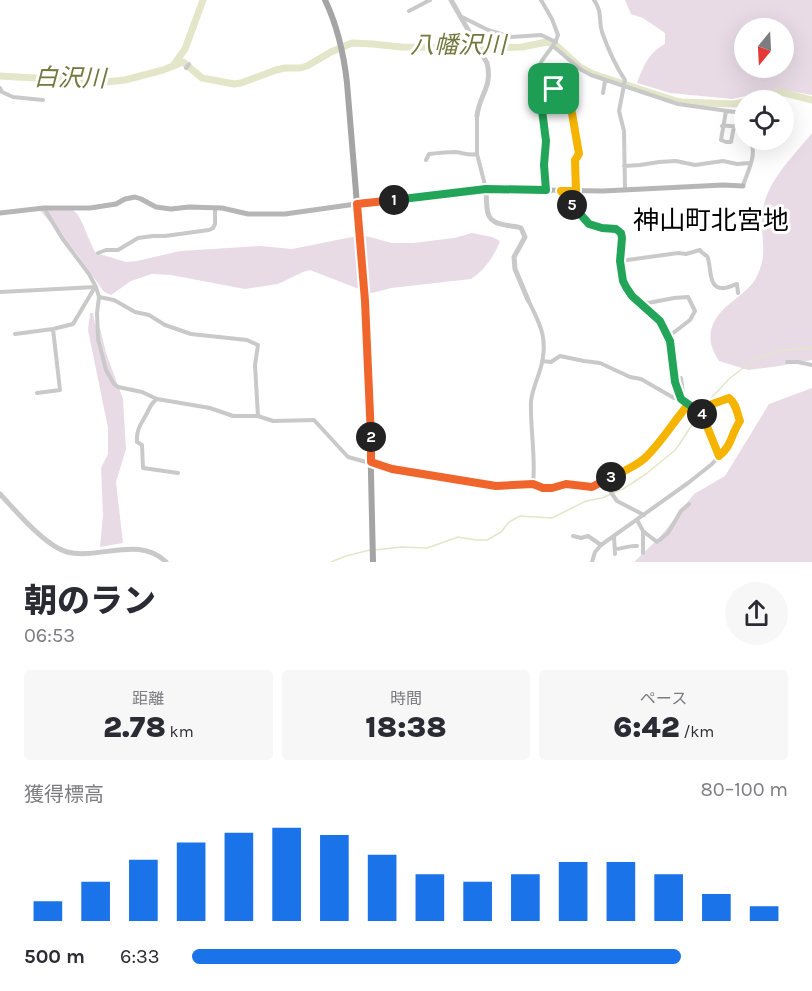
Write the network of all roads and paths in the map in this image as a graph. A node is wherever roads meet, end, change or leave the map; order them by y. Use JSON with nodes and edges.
{"nodes":[{"id":1,"x":325,"y":0,"type":"edge"},
{"id":2,"x":430,"y":0,"type":"edge"},
{"id":3,"x":451,"y":0,"type":"edge"},
{"id":4,"x":541,"y":0,"type":"edge"},
{"id":5,"x":594,"y":0,"type":"edge"},
{"id":6,"x":409,"y":11,"type":"dead end"},
{"id":7,"x":462,"y":17,"type":"junction"},
{"id":8,"x":555,"y":44,"type":"junction"},
{"id":9,"x":605,"y":81,"type":"junction"},
{"id":10,"x":623,"y":85,"type":"junction"},
{"id":11,"x":539,"y":87,"type":"junction"},
{"id":12,"x":0,"y":88,"type":"edge"},
{"id":13,"x":603,"y":93,"type":"dead end"},
{"id":14,"x":43,"y":100,"type":"dead end"},
{"id":15,"x":726,"y":111,"type":"junction"},
{"id":16,"x":734,"y":112,"type":"edge"},
{"id":17,"x":477,"y":116,"type":"joint"},
{"id":18,"x":722,"y":126,"type":"junction"},
{"id":19,"x":734,"y":126,"type":"joint"},
{"id":20,"x":754,"y":150,"type":"edge"},
{"id":21,"x":477,"y":154,"type":"junction"},
{"id":22,"x":426,"y":160,"type":"dead end"},
{"id":23,"x":750,"y":164,"type":"junction"},
{"id":24,"x":624,"y":166,"type":"junction"},
{"id":25,"x":743,"y":186,"type":"joint"},
{"id":26,"x":486,"y":189,"type":"junction"},
{"id":27,"x":546,"y":190,"type":"junction"},
{"id":28,"x":625,"y":190,"type":"junction"},
{"id":29,"x":561,"y":191,"type":"junction"},
{"id":30,"x":576,"y":191,"type":"junction"},
{"id":31,"x":357,"y":204,"type":"junction"},
{"id":32,"x":44,"y":208,"type":"junction"},
{"id":33,"x":215,"y":208,"type":"junction"},
{"id":34,"x":0,"y":213,"type":"edge"},
{"id":35,"x":98,"y":253,"type":"dead end"},
{"id":36,"x":620,"y":261,"type":"junction"},
{"id":37,"x":96,"y":287,"type":"junction"},
{"id":38,"x":0,"y":292,"type":"edge"},
{"id":39,"x":738,"y":293,"type":"dead end"},
{"id":40,"x":99,"y":297,"type":"junction"},
{"id":41,"x":528,"y":300,"type":"joint"},
{"id":42,"x":642,"y":304,"type":"junction"},
{"id":43,"x":53,"y":329,"type":"junction"},
{"id":44,"x":15,"y":334,"type":"dead end"},
{"id":45,"x":668,"y":337,"type":"junction"},
{"id":46,"x":542,"y":361,"type":"junction"},
{"id":47,"x":787,"y":362,"type":"dead end"},
{"id":48,"x":812,"y":365,"type":"edge"},
{"id":49,"x":681,"y":378,"type":"dead end"},
{"id":50,"x":37,"y":393,"type":"dead end"},
{"id":51,"x":157,"y":399,"type":"junction"},
{"id":52,"x":681,"y":399,"type":"junction"},
{"id":53,"x":690,"y":405,"type":"junction"},
{"id":54,"x":702,"y":414,"type":"junction"},
{"id":55,"x":258,"y":416,"type":"junction"},
{"id":56,"x":719,"y":456,"type":"junction"},
{"id":57,"x":371,"y":462,"type":"junction"},
{"id":58,"x":178,"y":473,"type":"dead end"},
{"id":59,"x":600,"y":482,"type":"junction"},
{"id":60,"x":533,"y":484,"type":"junction"},
{"id":61,"x":0,"y":494,"type":"edge"},
{"id":62,"x":688,"y":504,"type":"dead end"},
{"id":63,"x":644,"y":515,"type":"junction"},
{"id":64,"x":637,"y":520,"type":"junction"},
{"id":65,"x":643,"y":531,"type":"junction"},
{"id":66,"x":573,"y":537,"type":"dead end"},
{"id":67,"x":614,"y":537,"type":"junction"},
{"id":68,"x":601,"y":545,"type":"junction"},
{"id":69,"x":637,"y":546,"type":"dead end"},
{"id":70,"x":643,"y":553,"type":"dead end"},
{"id":71,"x":166,"y":562,"type":"edge"},
{"id":72,"x":373,"y":562,"type":"edge"},
{"id":73,"x":592,"y":562,"type":"edge"}],
"edges":[{"from":1,"to":31,"type":"main road"},
{"from":2,"to":6,"type":"street"},
{"from":3,"to":7,"type":"street"},
{"from":4,"to":8,"type":"street"},
{"from":5,"to":10,"type":"street"},
{"from":7,"to":8,"type":"street"},
{"from":7,"to":17,"type":"street"},
{"from":8,"to":9,"type":"street"},
{"from":8,"to":11,"type":"street"},
{"from":9,"to":10,"type":"street"},
{"from":9,"to":13,"type":"street"},
{"from":10,"to":15,"type":"street"},
{"from":10,"to":24,"type":"street"},
{"from":11,"to":27,"type":"street"},
{"from":11,"to":30,"type":"street"},
{"from":12,"to":14,"type":"street"},
{"from":15,"to":16,"type":"street"},
{"from":15,"to":18,"type":"street"},
{"from":17,"to":21,"type":"street"},
{"from":18,"to":19,"type":"street"},
{"from":18,"to":19,"type":"street"},
{"from":20,"to":23,"type":"street"},
{"from":21,"to":22,"type":"street"},
{"from":21,"to":26,"type":"street"},
{"from":23,"to":24,"type":"street"},
{"from":23,"to":25,"type":"street"},
{"from":24,"to":28,"type":"street"},
{"from":25,"to":28,"type":"main road"},
{"from":26,"to":27,"type":"main road"},
{"from":26,"to":31,"type":"main road"},
{"from":26,"to":41,"type":"street"},
{"from":27,"to":29,"type":"main road"},
{"from":28,"to":30,"type":"main road"},
{"from":29,"to":30,"type":"main road"},
{"from":29,"to":36,"type":"street"},
{"from":31,"to":33,"type":"main road"},
{"from":31,"to":57,"type":"main road"},
{"from":32,"to":33,"type":"main road"},
{"from":32,"to":34,"type":"main road"},
{"from":32,"to":37,"type":"street"},
{"from":33,"to":35,"type":"street"},
{"from":36,"to":39,"type":"street"},
{"from":36,"to":42,"type":"street"},
{"from":37,"to":38,"type":"street"},
{"from":37,"to":40,"type":"street"},
{"from":37,"to":43,"type":"street"},
{"from":40,"to":51,"type":"street"},
{"from":40,"to":55,"type":"street"},
{"from":41,"to":46,"type":"street"},
{"from":42,"to":45,"type":"street"},
{"from":42,"to":45,"type":"street"},
{"from":43,"to":44,"type":"street"},
{"from":43,"to":50,"type":"street"},
{"from":45,"to":52,"type":"street"},
{"from":46,"to":52,"type":"street"},
{"from":46,"to":60,"type":"street"},
{"from":47,"to":48,"type":"street"},
{"from":49,"to":52,"type":"street"},
{"from":51,"to":55,"type":"street"},
{"from":51,"to":58,"type":"street"},
{"from":52,"to":53,"type":"street"},
{"from":53,"to":54,"type":"street"},
{"from":53,"to":59,"type":"street"},
{"from":54,"to":56,"type":"street"},
{"from":54,"to":56,"type":"street"},
{"from":55,"to":57,"type":"street"},
{"from":56,"to":63,"type":"street"},
{"from":57,"to":60,"type":"street"},
{"from":57,"to":72,"type":"main road"},
{"from":59,"to":60,"type":"street"},
{"from":59,"to":63,"type":"street"},
{"from":61,"to":71,"type":"street"},
{"from":62,"to":65,"type":"street"},
{"from":63,"to":64,"type":"street"},
{"from":64,"to":65,"type":"street"},
{"from":64,"to":67,"type":"street"},
{"from":65,"to":70,"type":"street"},
{"from":66,"to":68,"type":"street"},
{"from":67,"to":68,"type":"street"},
{"from":67,"to":69,"type":"street"},
{"from":68,"to":73,"type":"street"}]}
